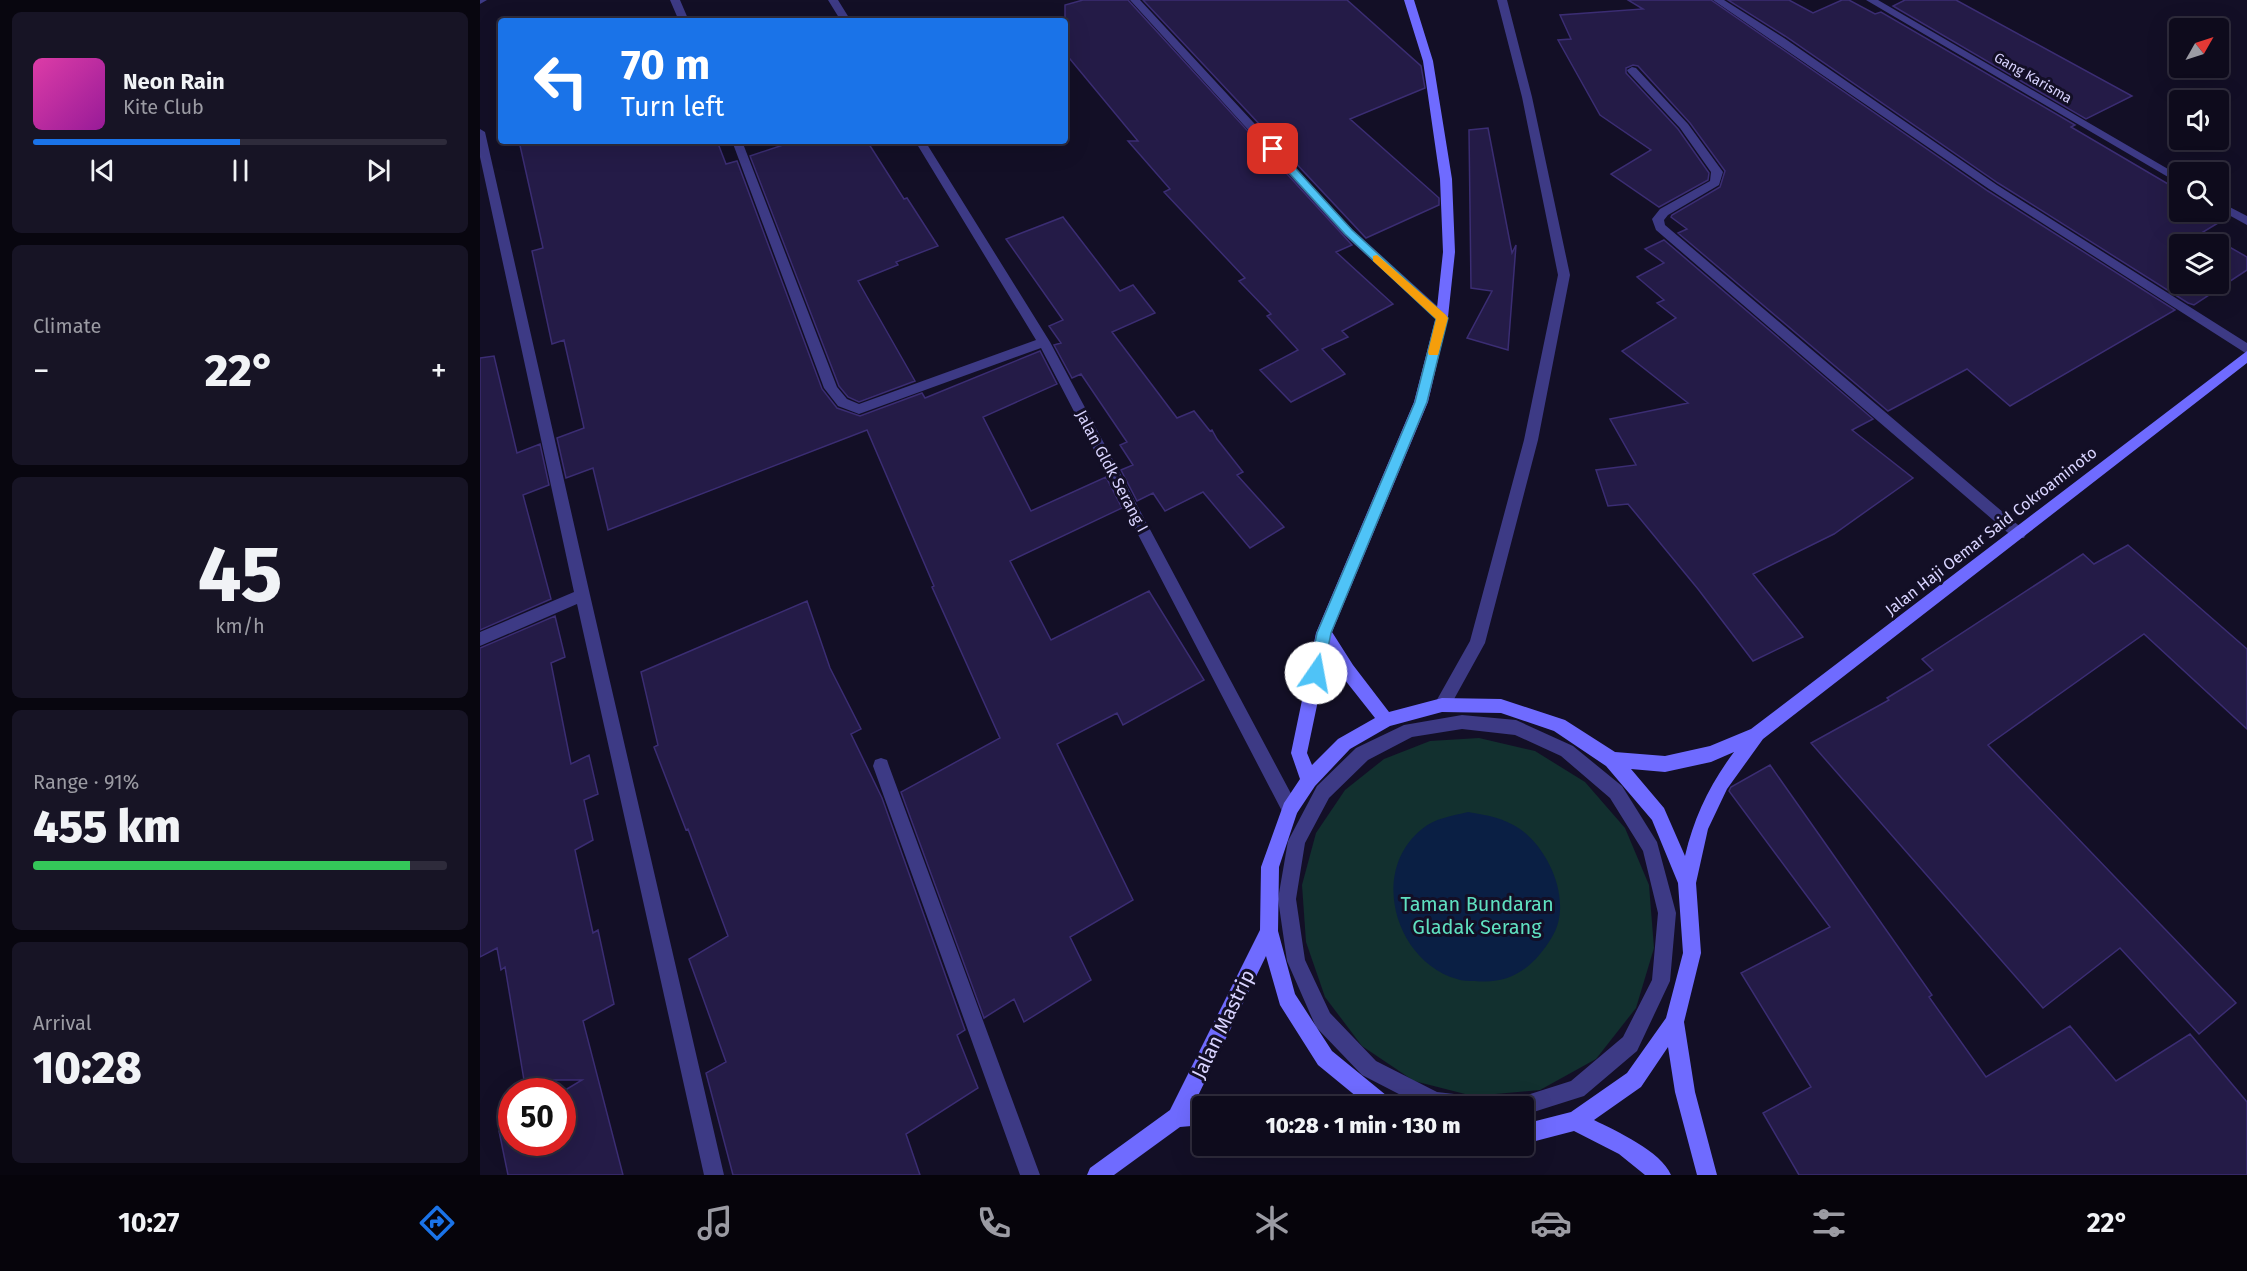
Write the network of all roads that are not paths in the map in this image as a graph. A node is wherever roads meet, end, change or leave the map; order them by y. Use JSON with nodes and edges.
{"nodes":[{"id":1,"x":675,"y":0,"type":"edge"},
{"id":2,"x":833,"y":0,"type":"edge"},
{"id":3,"x":1135,"y":0,"type":"edge"},
{"id":4,"x":1409,"y":0,"type":"edge"},
{"id":5,"x":1502,"y":0,"type":"edge"},
{"id":6,"x":1718,"y":0,"type":"edge"},
{"id":7,"x":1871,"y":0,"type":"edge"},
{"id":8,"x":683,"y":18,"type":"edge"},
{"id":9,"x":844,"y":18,"type":"edge"},
{"id":10,"x":1632,"y":70,"type":"dead end"},
{"id":11,"x":480,"y":132,"type":"edge"},
{"id":12,"x":738,"y":144,"type":"edge"},
{"id":13,"x":922,"y":144,"type":"edge"},
{"id":14,"x":2169,"y":175,"type":"edge"},
{"id":15,"x":2229,"y":210,"type":"edge"},
{"id":16,"x":2247,"y":221,"type":"edge"},
{"id":17,"x":1442,"y":318,"type":"junction"},
{"id":18,"x":1044,"y":342,"type":"junction"},
{"id":19,"x":2247,"y":349,"type":"edge"},
{"id":20,"x":2247,"y":356,"type":"edge"},
{"id":21,"x":2019,"y":534,"type":"junction"},
{"id":22,"x":582,"y":595,"type":"junction"},
{"id":23,"x":1324,"y":633,"type":"junction"},
{"id":24,"x":480,"y":639,"type":"edge"},
{"id":25,"x":1442,"y":705,"type":"junction"},
{"id":26,"x":1386,"y":720,"type":"junction"},
{"id":27,"x":1757,"y":734,"type":"junction"},
{"id":28,"x":1612,"y":760,"type":"junction"},
{"id":29,"x":881,"y":766,"type":"dead end"},
{"id":30,"x":1309,"y":780,"type":"junction"},
{"id":31,"x":1290,"y":809,"type":"junction"},
{"id":32,"x":1687,"y":883,"type":"junction"},
{"id":33,"x":1269,"y":931,"type":"junction"},
{"id":34,"x":1674,"y":1022,"type":"junction"},
{"id":35,"x":1372,"y":1096,"type":"edge"},
{"id":36,"x":1423,"y":1096,"type":"edge"},
{"id":37,"x":1534,"y":1102,"type":"edge"},
{"id":38,"x":1192,"y":1116,"type":"edge"},
{"id":39,"x":1177,"y":1117,"type":"junction"},
{"id":40,"x":1575,"y":1121,"type":"junction"},
{"id":41,"x":1534,"y":1131,"type":"edge"},
{"id":42,"x":714,"y":1175,"type":"edge"},
{"id":43,"x":1030,"y":1175,"type":"edge"},
{"id":44,"x":1097,"y":1175,"type":"edge"},
{"id":45,"x":1661,"y":1175,"type":"edge"},
{"id":46,"x":1707,"y":1175,"type":"edge"}],
"edges":[{"from":1,"to":8,"type":"street"},
{"from":2,"to":9,"type":"street"},
{"from":3,"to":17,"type":"street"},
{"from":4,"to":17,"type":"main road"},
{"from":5,"to":25,"type":"street"},
{"from":6,"to":19,"type":"street"},
{"from":7,"to":14,"type":"street","name":"Gang Karisma"},
{"from":10,"to":21,"type":"street"},
{"from":11,"to":22,"type":"street"},
{"from":12,"to":18,"type":"street"},
{"from":13,"to":18,"type":"street","name":"Jalan Gldk Serang I"},
{"from":15,"to":16,"type":"street"},
{"from":17,"to":23,"type":"main road"},
{"from":18,"to":31,"type":"street","name":"Jalan Gldk Serang I"},
{"from":20,"to":21,"type":"main road","name":"Jalan Haji Oemar Said Cokroaminoto"},
{"from":21,"to":27,"type":"main road","name":"Jalan Haji Oemar Said Cokroaminoto"},
{"from":22,"to":24,"type":"street"},
{"from":22,"to":42,"type":"street"},
{"from":23,"to":26,"type":"main road"},
{"from":23,"to":30,"type":"main road"},
{"from":25,"to":26,"type":"main road"},
{"from":25,"to":28,"type":"main road"},
{"from":26,"to":30,"type":"main road"},
{"from":27,"to":28,"type":"main road"},
{"from":27,"to":32,"type":"main road"},
{"from":28,"to":32,"type":"main road"},
{"from":29,"to":43,"type":"street"},
{"from":30,"to":31,"type":"main road"},
{"from":31,"to":33,"type":"main road"},
{"from":32,"to":34,"type":"main road"},
{"from":33,"to":35,"type":"main road"},
{"from":33,"to":39,"type":"main road","name":"Jalan Mastrip"},
{"from":34,"to":40,"type":"main road"},
{"from":34,"to":46,"type":"main road"},
{"from":36,"to":37,"type":"street"},
{"from":38,"to":39,"type":"main road"},
{"from":39,"to":44,"type":"main road","name":"Jalan Mastrip"},
{"from":40,"to":41,"type":"main road"},
{"from":40,"to":45,"type":"main road"}]}
